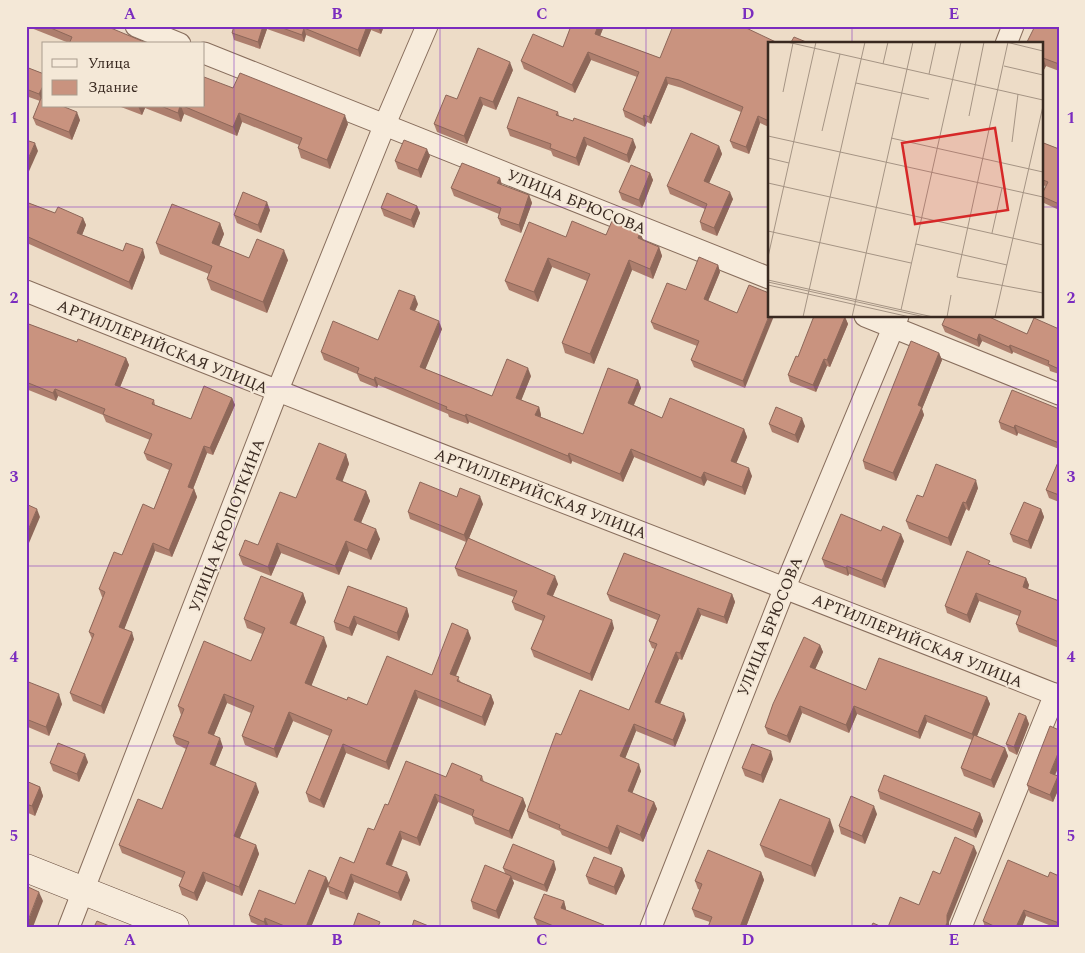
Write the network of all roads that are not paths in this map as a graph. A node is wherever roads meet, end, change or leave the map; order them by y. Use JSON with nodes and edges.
{"nodes":[{"id":1,"x":136,"y":26,"type":"edge"},
{"id":2,"x":427,"y":26,"type":"edge"},
{"id":3,"x":1013,"y":26,"type":"edge"},
{"id":4,"x":175,"y":42,"type":"edge"},
{"id":5,"x":1007,"y":42,"type":"edge"},
{"id":6,"x":205,"y":53,"type":"edge"},
{"id":7,"x":384,"y":124,"type":"junction"},
{"id":8,"x":768,"y":278,"type":"edge"},
{"id":9,"x":26,"y":292,"type":"edge"},
{"id":10,"x":875,"y":318,"type":"edge"},
{"id":11,"x":895,"y":322,"type":"edge"},
{"id":12,"x":277,"y":392,"type":"junction"},
{"id":13,"x":1059,"y":394,"type":"edge"},
{"id":14,"x":785,"y":587,"type":"junction"},
{"id":15,"x":1057,"y":695,"type":"edge"},
{"id":16,"x":26,"y":868,"type":"edge"},
{"id":17,"x":83,"y":890,"type":"junction"},
{"id":18,"x":69,"y":927,"type":"edge"},
{"id":19,"x":175,"y":927,"type":"edge"},
{"id":20,"x":651,"y":927,"type":"edge"},
{"id":21,"x":961,"y":927,"type":"edge"}],
"edges":[{"from":1,"to":4,"type":"street"},
{"from":2,"to":7,"type":"street","name":"УЛИЦА КРОПОТКИНА"},
{"from":3,"to":5,"type":"street"},
{"from":6,"to":7,"type":"street"},
{"from":7,"to":8,"type":"street","name":"УЛИЦА БРЮСОВА"},
{"from":7,"to":12,"type":"street","name":"УЛИЦА КРОПОТКИНА"},
{"from":9,"to":12,"type":"street","name":"АРТИЛЛЕРИЙСКАЯ УЛИЦА"},
{"from":10,"to":11,"type":"street"},
{"from":11,"to":13,"type":"street"},
{"from":11,"to":14,"type":"street","name":"УЛИЦА БРЮСОВА"},
{"from":12,"to":14,"type":"street","name":"АРТИЛЛЕРИЙСКАЯ УЛИЦА"},
{"from":12,"to":17,"type":"street","name":"УЛИЦА КРОПОТКИНА"},
{"from":14,"to":15,"type":"street","name":"АРТИЛЛЕРИЙСКАЯ УЛИЦА"},
{"from":14,"to":20,"type":"street","name":"УЛИЦА БРЮСОВА"},
{"from":15,"to":21,"type":"street","name":"АРТИЛЛЕРИЙСКАЯ УЛИЦА"},
{"from":16,"to":17,"type":"main road"},
{"from":17,"to":18,"type":"street","name":"УЛИЦА КРОПОТКИНА"},
{"from":17,"to":19,"type":"main road"}]}
